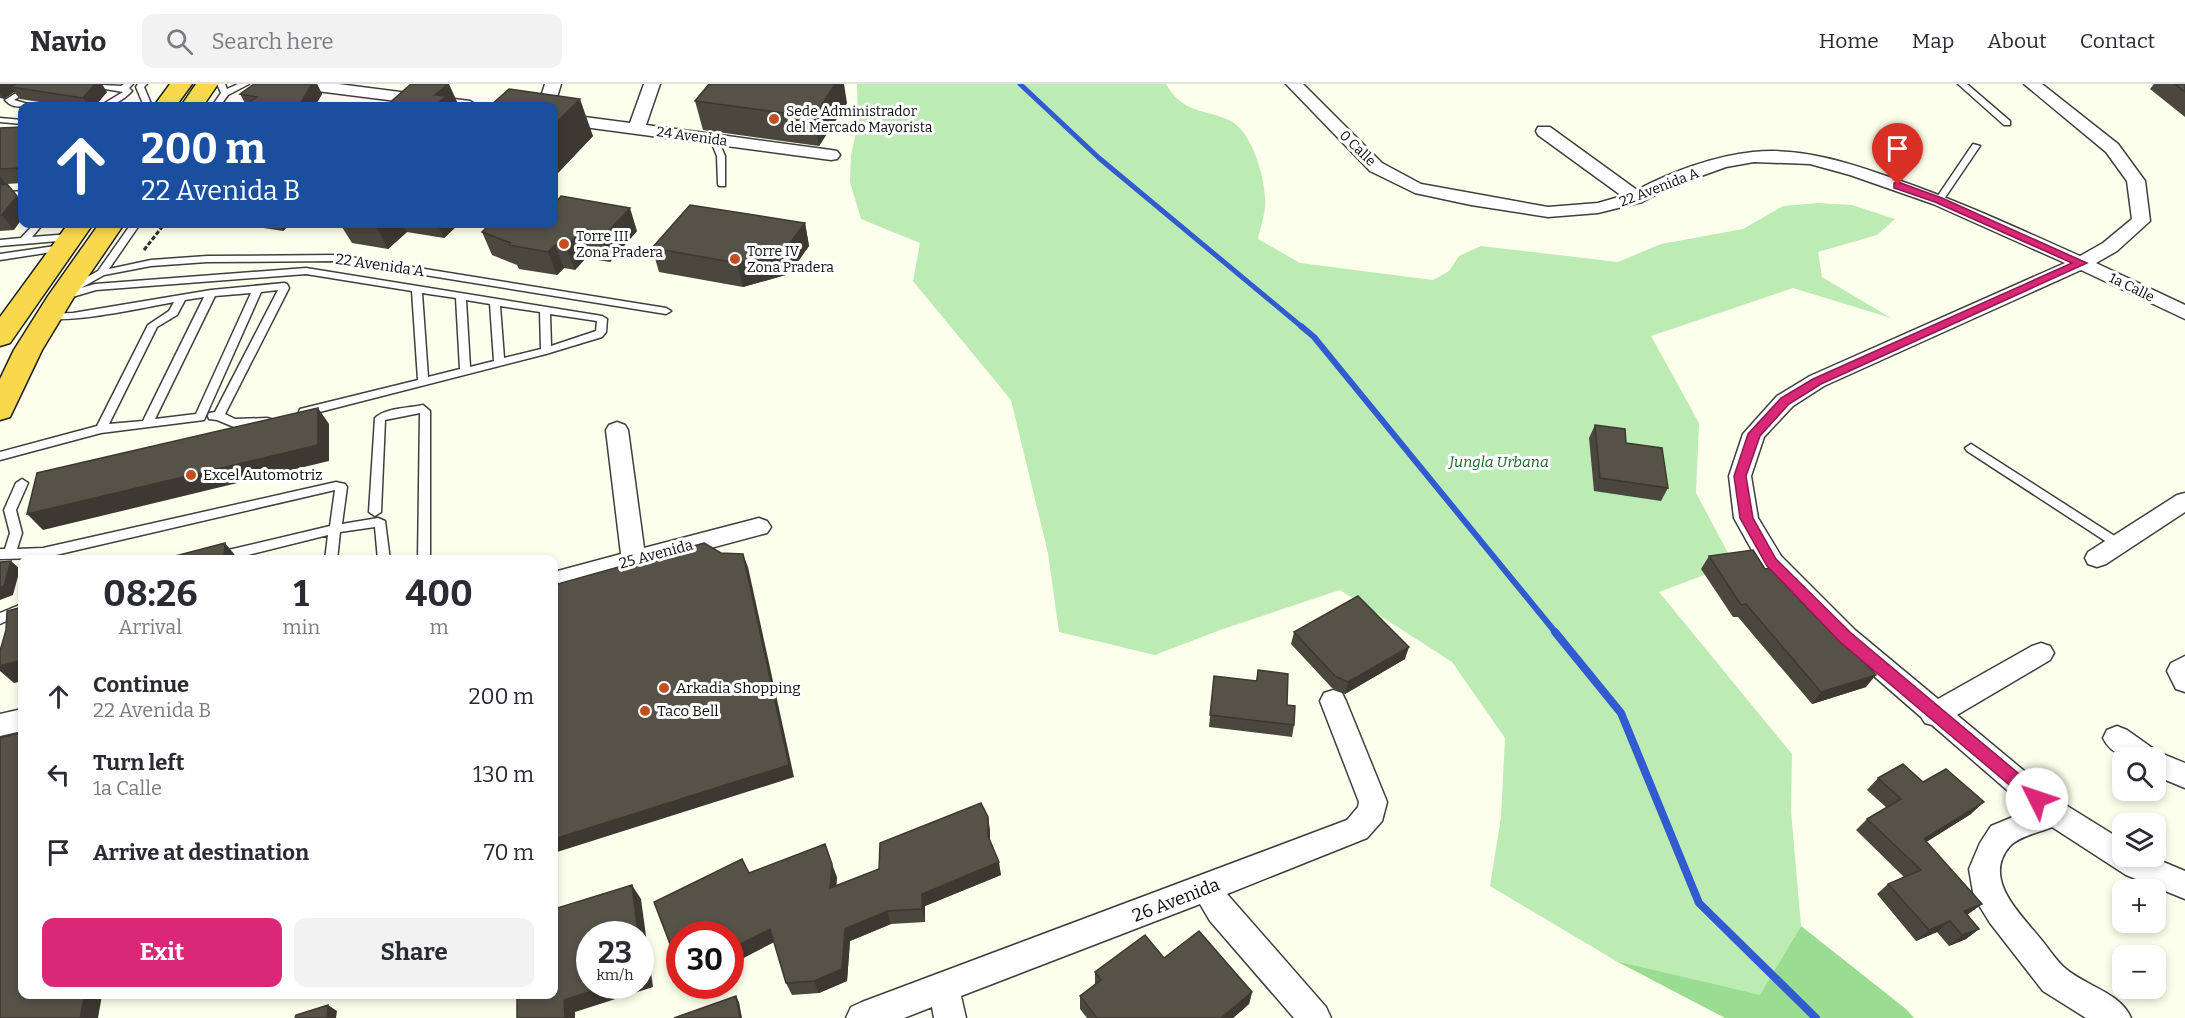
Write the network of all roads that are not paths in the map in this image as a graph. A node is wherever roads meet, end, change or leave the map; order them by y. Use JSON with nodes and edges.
{"nodes":[{"id":1,"x":36,"y":84,"type":"edge"},
{"id":2,"x":87,"y":84,"type":"edge"},
{"id":3,"x":143,"y":84,"type":"edge"},
{"id":4,"x":181,"y":84,"type":"edge"},
{"id":5,"x":221,"y":84,"type":"edge"},
{"id":6,"x":245,"y":84,"type":"edge"},
{"id":7,"x":301,"y":84,"type":"edge"},
{"id":8,"x":448,"y":84,"type":"edge"},
{"id":9,"x":553,"y":84,"type":"edge"},
{"id":10,"x":652,"y":84,"type":"edge"},
{"id":11,"x":1294,"y":84,"type":"edge"},
{"id":12,"x":1962,"y":84,"type":"edge"},
{"id":13,"x":2032,"y":84,"type":"edge"},
{"id":14,"x":126,"y":86,"type":"edge"},
{"id":15,"x":216,"y":88,"type":"edge"},
{"id":16,"x":111,"y":102,"type":"edge"},
{"id":17,"x":146,"y":102,"type":"edge"},
{"id":18,"x":168,"y":102,"type":"edge"},
{"id":19,"x":197,"y":102,"type":"edge"},
{"id":20,"x":437,"y":102,"type":"joint"},
{"id":21,"x":547,"y":102,"type":"edge"},
{"id":22,"x":18,"y":105,"type":"edge"},
{"id":23,"x":558,"y":119,"type":"edge"},
{"id":24,"x":0,"y":120,"type":"edge"},
{"id":25,"x":18,"y":122,"type":"edge"},
{"id":26,"x":2007,"y":123,"type":"dead end"},
{"id":27,"x":636,"y":129,"type":"junction"},
{"id":28,"x":1544,"y":131,"type":"dead end"},
{"id":29,"x":714,"y":139,"type":"junction"},
{"id":30,"x":1976,"y":146,"type":"dead end"},
{"id":31,"x":831,"y":155,"type":"dead end"},
{"id":32,"x":1810,"y":159,"type":"joint"},
{"id":33,"x":722,"y":184,"type":"dead end"},
{"id":34,"x":18,"y":194,"type":"edge"},
{"id":35,"x":0,"y":196,"type":"edge"},
{"id":36,"x":1636,"y":198,"type":"junction"},
{"id":37,"x":1471,"y":200,"type":"joint"},
{"id":38,"x":1939,"y":200,"type":"junction"},
{"id":39,"x":35,"y":228,"type":"edge"},
{"id":40,"x":108,"y":228,"type":"edge"},
{"id":41,"x":132,"y":228,"type":"edge"},
{"id":42,"x":71,"y":236,"type":"edge"},
{"id":43,"x":26,"y":240,"type":"junction"},
{"id":44,"x":0,"y":243,"type":"edge"},
{"id":45,"x":0,"y":257,"type":"edge"},
{"id":46,"x":2081,"y":263,"type":"junction"},
{"id":47,"x":101,"y":273,"type":"junction"},
{"id":48,"x":257,"y":289,"type":"junction"},
{"id":49,"x":417,"y":290,"type":"junction"},
{"id":50,"x":211,"y":293,"type":"junction"},
{"id":51,"x":461,"y":295,"type":"junction"},
{"id":52,"x":181,"y":298,"type":"junction"},
{"id":53,"x":495,"y":301,"type":"junction"},
{"id":54,"x":57,"y":303,"type":"junction"},
{"id":55,"x":545,"y":309,"type":"junction"},
{"id":56,"x":666,"y":311,"type":"dead end"},
{"id":57,"x":2185,"y":313,"type":"edge"},
{"id":58,"x":2,"y":329,"type":"edge"},
{"id":59,"x":546,"y":351,"type":"junction"},
{"id":60,"x":499,"y":362,"type":"junction"},
{"id":61,"x":465,"y":371,"type":"junction"},
{"id":62,"x":423,"y":383,"type":"junction"},
{"id":63,"x":0,"y":410,"type":"edge"},
{"id":64,"x":296,"y":414,"type":"edge"},
{"id":65,"x":219,"y":416,"type":"junction"},
{"id":66,"x":200,"y":417,"type":"junction"},
{"id":67,"x":284,"y":417,"type":"edge"},
{"id":68,"x":147,"y":424,"type":"junction"},
{"id":69,"x":101,"y":429,"type":"junction"},
{"id":70,"x":616,"y":430,"type":"dead end"},
{"id":71,"x":1971,"y":448,"type":"dead end"},
{"id":72,"x":0,"y":456,"type":"edge"},
{"id":73,"x":22,"y":483,"type":"dead end"},
{"id":74,"x":2185,"y":501,"type":"edge"},
{"id":75,"x":375,"y":512,"type":"dead end"},
{"id":76,"x":759,"y":527,"type":"dead end"},
{"id":77,"x":335,"y":529,"type":"junction"},
{"id":78,"x":2120,"y":545,"type":"junction"},
{"id":79,"x":5,"y":554,"type":"edge"},
{"id":80,"x":228,"y":555,"type":"edge"},
{"id":81,"x":332,"y":555,"type":"edge"},
{"id":82,"x":384,"y":555,"type":"edge"},
{"id":83,"x":424,"y":555,"type":"edge"},
{"id":84,"x":2097,"y":558,"type":"dead end"},
{"id":85,"x":634,"y":560,"type":"junction"},
{"id":86,"x":558,"y":580,"type":"edge"},
{"id":87,"x":18,"y":611,"type":"edge"},
{"id":88,"x":0,"y":619,"type":"edge"},
{"id":89,"x":2041,"y":653,"type":"dead end"},
{"id":90,"x":2185,"y":667,"type":"edge"},
{"id":91,"x":2185,"y":681,"type":"edge"},
{"id":92,"x":1333,"y":701,"type":"dead end"},
{"id":93,"x":1935,"y":715,"type":"junction"},
{"id":94,"x":18,"y":721,"type":"edge"},
{"id":95,"x":0,"y":725,"type":"edge"},
{"id":96,"x":2117,"y":738,"type":"dead end"},
{"id":97,"x":2130,"y":747,"type":"edge"},
{"id":98,"x":2166,"y":767,"type":"edge"},
{"id":99,"x":2185,"y":776,"type":"edge"},
{"id":100,"x":2054,"y":813,"type":"junction"},
{"id":101,"x":2185,"y":885,"type":"edge"},
{"id":102,"x":1207,"y":888,"type":"junction"},
{"id":103,"x":943,"y":988,"type":"junction"},
{"id":104,"x":862,"y":1018,"type":"edge"},
{"id":105,"x":950,"y":1018,"type":"edge"},
{"id":106,"x":1316,"y":1018,"type":"edge"},
{"id":107,"x":2115,"y":1018,"type":"edge"}],
"edges":[{"from":1,"to":22,"type":"lane"},
{"from":2,"to":14,"type":"lane"},
{"from":3,"to":17,"type":"lane"},
{"from":4,"to":18,"type":"highway"},
{"from":5,"to":15,"type":"lane"},
{"from":6,"to":15,"type":"lane"},
{"from":7,"to":20,"type":"street"},
{"from":8,"to":20,"type":"street"},
{"from":9,"to":21,"type":"street"},
{"from":10,"to":27,"type":"street"},
{"from":11,"to":37,"type":"street","name":"0 Calle"},
{"from":12,"to":26,"type":"lane"},
{"from":13,"to":46,"type":"street"},
{"from":14,"to":16,"type":"lane"},
{"from":15,"to":19,"type":"highway"},
{"from":23,"to":27,"type":"street","name":"24 Avenida"},
{"from":24,"to":25,"type":"lane"},
{"from":27,"to":29,"type":"street","name":"24 Avenida"},
{"from":28,"to":36,"type":"street"},
{"from":29,"to":31,"type":"street","name":"24 Avenida"},
{"from":29,"to":33,"type":"lane"},
{"from":30,"to":38,"type":"lane"},
{"from":32,"to":36,"type":"street","name":"22 Avenida A"},
{"from":32,"to":38,"type":"street","name":"1a Calle"},
{"from":34,"to":35,"type":"lane"},
{"from":36,"to":37,"type":"street","name":"22 Avenida A"},
{"from":38,"to":46,"type":"street","name":"1a Calle"},
{"from":39,"to":43,"type":"lane"},
{"from":40,"to":54,"type":"highway"},
{"from":41,"to":47,"type":"lane"},
{"from":42,"to":43,"type":"lane"},
{"from":42,"to":45,"type":"lane"},
{"from":42,"to":58,"type":"highway"},
{"from":43,"to":44,"type":"lane"},
{"from":46,"to":57,"type":"street","name":"1a Calle"},
{"from":46,"to":93,"type":"street"},
{"from":47,"to":54,"type":"lane","name":"22 Avenida A"},
{"from":47,"to":56,"type":"lane","name":"22 Avenida A"},
{"from":48,"to":50,"type":"lane"},
{"from":48,"to":65,"type":"lane"},
{"from":48,"to":66,"type":"lane"},
{"from":49,"to":51,"type":"lane"},
{"from":49,"to":54,"type":"lane"},
{"from":49,"to":62,"type":"lane"},
{"from":50,"to":52,"type":"lane"},
{"from":50,"to":68,"type":"lane"},
{"from":51,"to":53,"type":"lane"},
{"from":51,"to":61,"type":"lane"},
{"from":52,"to":54,"type":"lane"},
{"from":52,"to":69,"type":"lane"},
{"from":53,"to":55,"type":"lane"},
{"from":53,"to":60,"type":"lane"},
{"from":54,"to":63,"type":"highway"},
{"from":55,"to":59,"type":"lane"},
{"from":55,"to":59,"type":"lane"},
{"from":59,"to":60,"type":"lane"},
{"from":60,"to":61,"type":"lane"},
{"from":61,"to":62,"type":"lane"},
{"from":62,"to":64,"type":"lane"},
{"from":65,"to":66,"type":"lane"},
{"from":65,"to":67,"type":"lane"},
{"from":66,"to":68,"type":"lane"},
{"from":68,"to":69,"type":"lane"},
{"from":69,"to":72,"type":"lane"},
{"from":70,"to":85,"type":"street"},
{"from":71,"to":78,"type":"lane"},
{"from":73,"to":79,"type":"lane"},
{"from":74,"to":78,"type":"street"},
{"from":75,"to":83,"type":"lane"},
{"from":76,"to":85,"type":"street","name":"25 Avenida"},
{"from":77,"to":79,"type":"lane"},
{"from":77,"to":80,"type":"lane"},
{"from":77,"to":81,"type":"lane"},
{"from":77,"to":82,"type":"lane"},
{"from":78,"to":84,"type":"street"},
{"from":85,"to":86,"type":"street","name":"25 Avenida"},
{"from":87,"to":88,"type":"lane"},
{"from":89,"to":93,"type":"street"},
{"from":90,"to":91,"type":"street"},
{"from":92,"to":102,"type":"street","name":"26 Avenida"},
{"from":93,"to":100,"type":"street"},
{"from":94,"to":95,"type":"street"},
{"from":96,"to":97,"type":"street"},
{"from":98,"to":99,"type":"street"},
{"from":100,"to":101,"type":"street"},
{"from":100,"to":107,"type":"street"},
{"from":102,"to":103,"type":"street","name":"26 Avenida"},
{"from":102,"to":106,"type":"street"},
{"from":103,"to":104,"type":"street","name":"26 Avenida"},
{"from":103,"to":105,"type":"street"}]}
